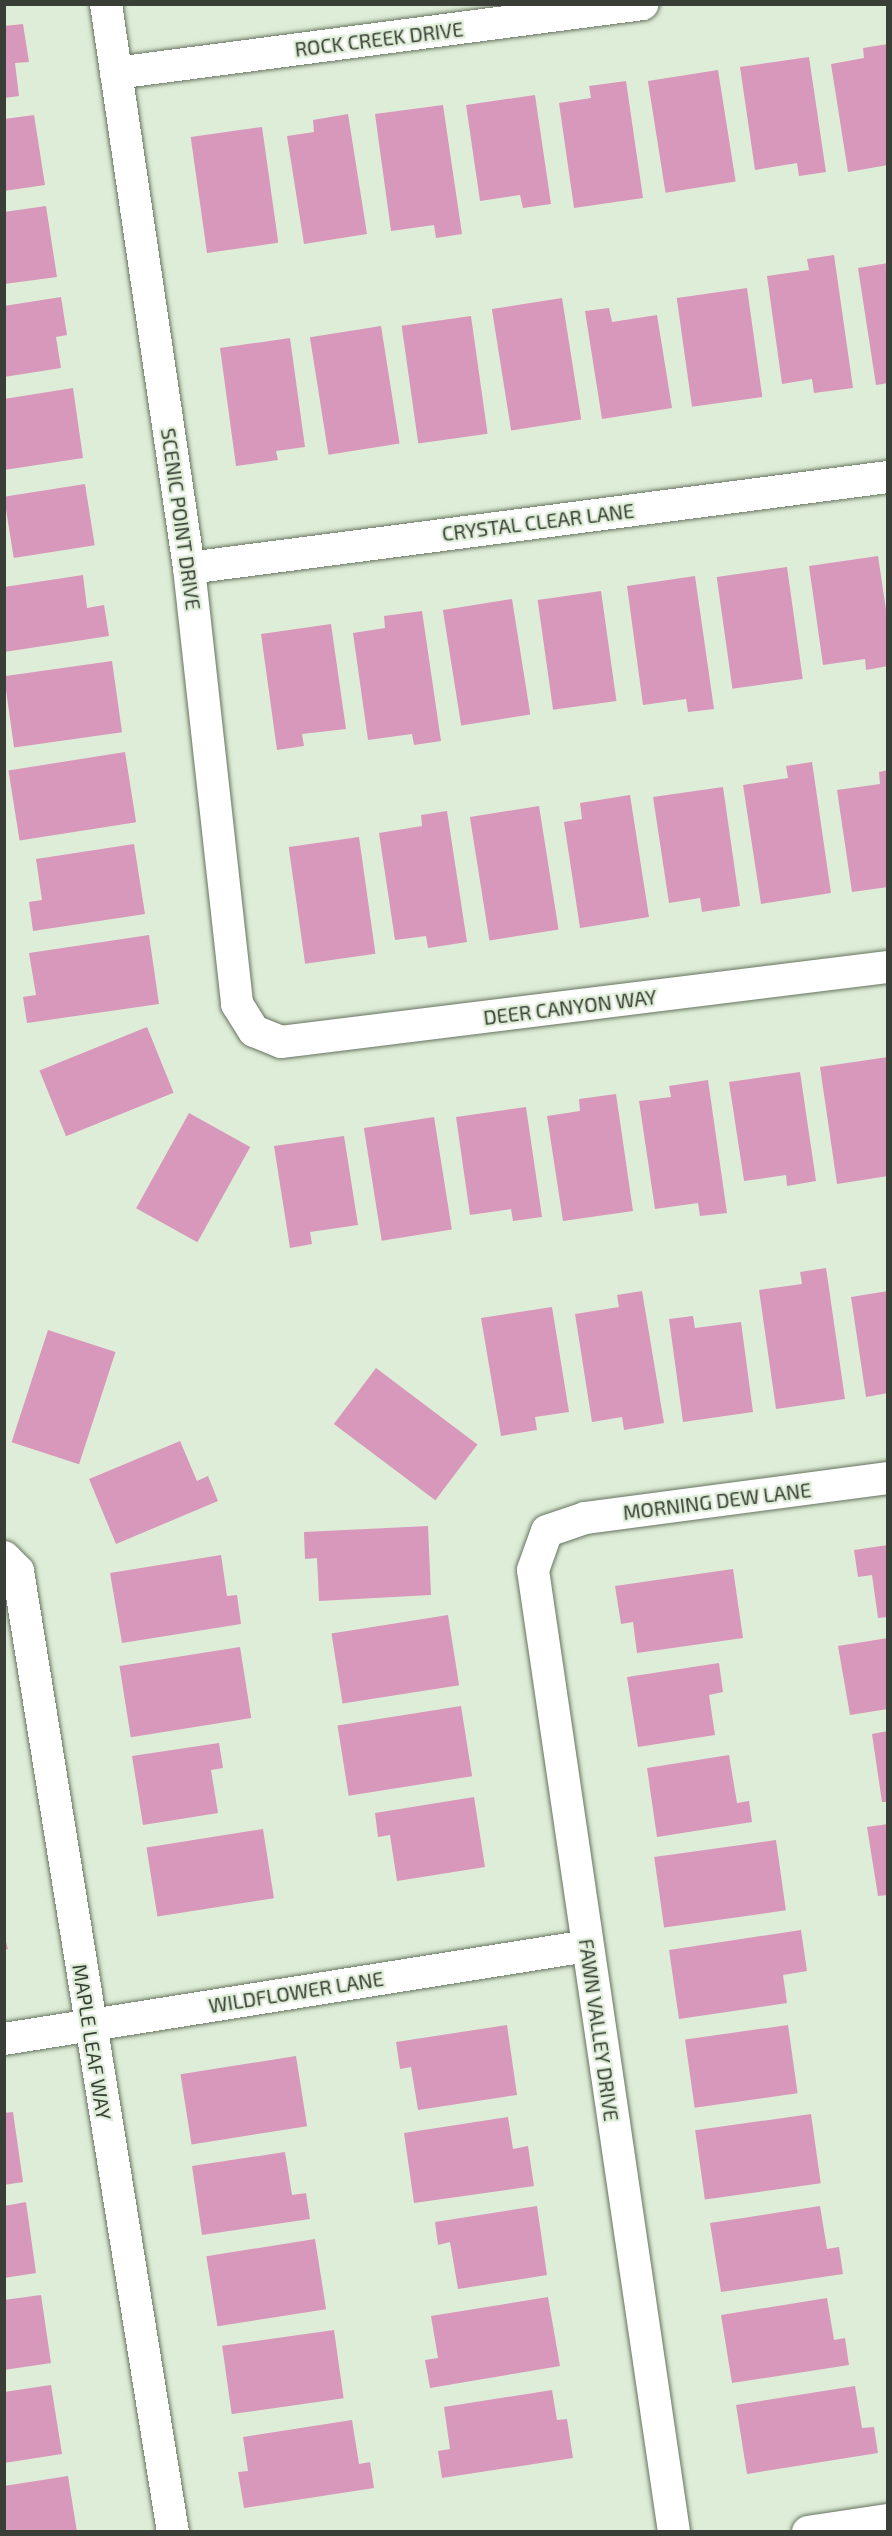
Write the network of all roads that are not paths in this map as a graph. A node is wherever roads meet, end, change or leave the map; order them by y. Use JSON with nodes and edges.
{"nodes":[{"id":1,"x":106,"y":4,"type":"edge"},
{"id":2,"x":643,"y":4,"type":"edge"},
{"id":3,"x":116,"y":73,"type":"junction"},
{"id":4,"x":888,"y":477,"type":"edge"},
{"id":5,"x":189,"y":568,"type":"junction"},
{"id":6,"x":888,"y":968,"type":"edge"},
{"id":7,"x":254,"y":1031,"type":"joint"},
{"id":8,"x":888,"y":1478,"type":"edge"},
{"id":9,"x":547,"y":1531,"type":"joint"},
{"id":10,"x":4,"y":1557,"type":"edge"},
{"id":11,"x":587,"y":1946,"type":"junction"},
{"id":12,"x":88,"y":2025,"type":"junction"},
{"id":13,"x":4,"y":2039,"type":"edge"},
{"id":14,"x":888,"y":2520,"type":"edge"},
{"id":15,"x":173,"y":2532,"type":"edge"},
{"id":16,"x":674,"y":2532,"type":"edge"},
{"id":17,"x":808,"y":2532,"type":"edge"}],
"edges":[{"from":1,"to":3,"type":"street","name":"SCENIC POINT DRIVE"},
{"from":2,"to":3,"type":"street","name":"ROCK CREEK DRIVE"},
{"from":3,"to":5,"type":"street","name":"SCENIC POINT DRIVE"},
{"from":4,"to":5,"type":"street","name":"CRYSTAL CLEAR LANE"},
{"from":5,"to":7,"type":"street","name":"SCENIC POINT DRIVE"},
{"from":6,"to":7,"type":"street","name":"DEER CANYON WAY"},
{"from":8,"to":9,"type":"street","name":"MORNING DEW LANE"},
{"from":9,"to":11,"type":"street","name":"FAWN VALLEY DRIVE"},
{"from":10,"to":12,"type":"street","name":"MAPLE LEAF WAY"},
{"from":11,"to":12,"type":"street","name":"WILDFLOWER LANE"},
{"from":11,"to":16,"type":"street","name":"FAWN VALLEY DRIVE"},
{"from":12,"to":13,"type":"street","name":"WILDFLOWER LANE"},
{"from":12,"to":15,"type":"street","name":"MAPLE LEAF WAY"},
{"from":14,"to":17,"type":"street"}]}
